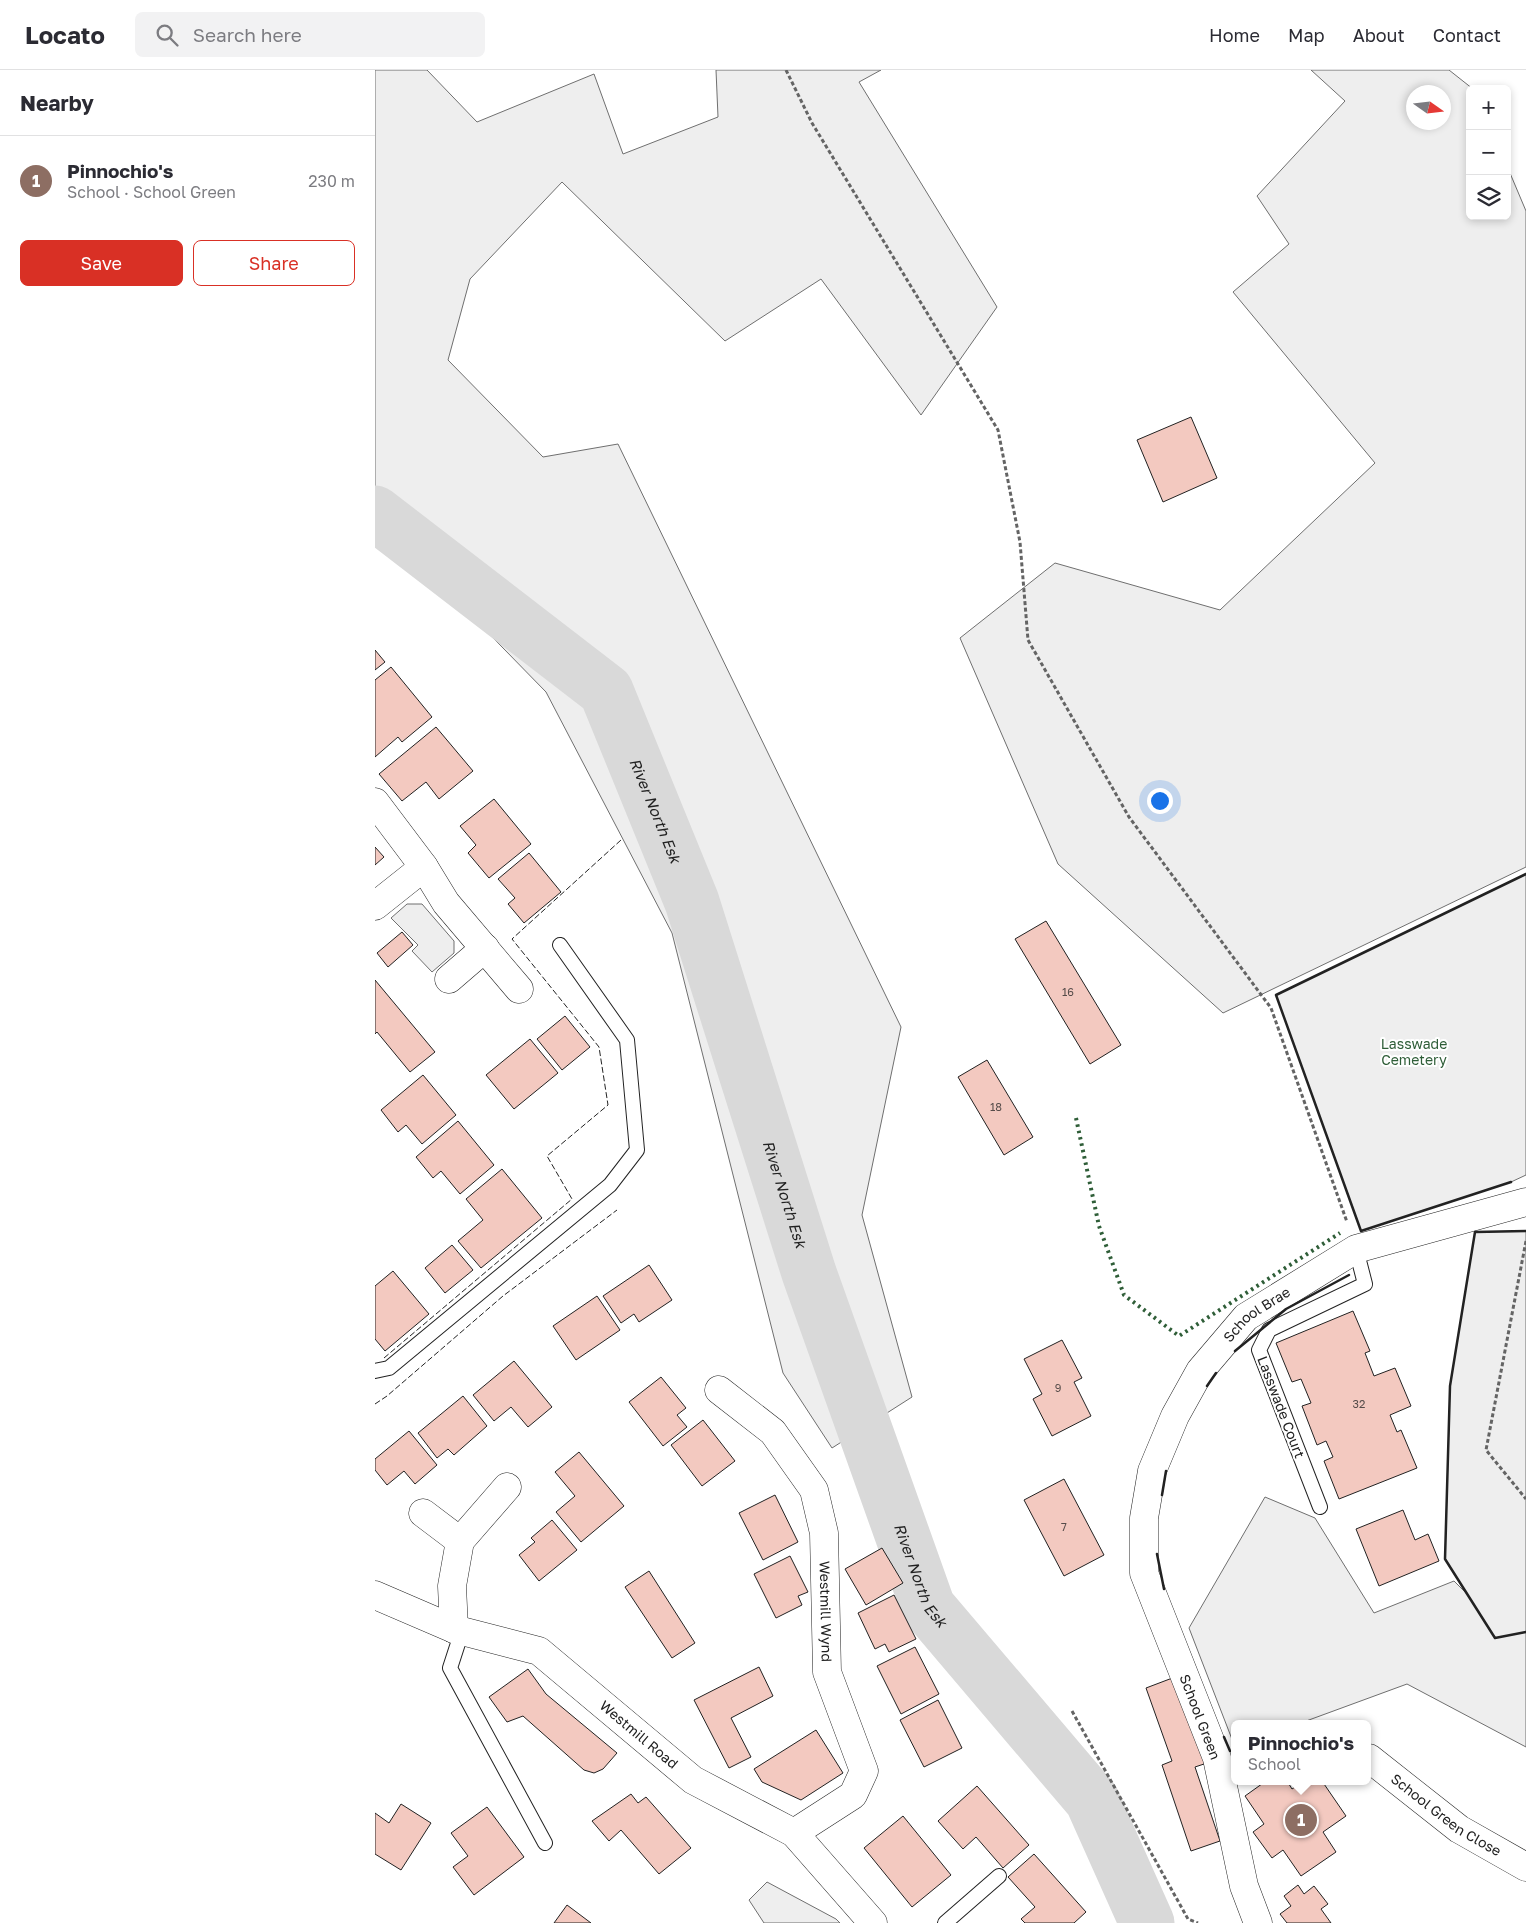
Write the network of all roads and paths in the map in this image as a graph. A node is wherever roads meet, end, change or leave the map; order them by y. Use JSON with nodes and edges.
{"nodes":[{"id":1,"x":786,"y":70,"type":"edge"},
{"id":2,"x":375,"y":802,"type":"edge"},
{"id":3,"x":424,"y":867,"type":"junction"},
{"id":4,"x":375,"y":906,"type":"edge"},
{"id":5,"x":560,"y":945,"type":"dead end"},
{"id":6,"x":485,"y":948,"type":"junction"},
{"id":7,"x":449,"y":979,"type":"dead end"},
{"id":8,"x":519,"y":989,"type":"dead end"},
{"id":9,"x":1526,"y":1202,"type":"edge"},
{"id":10,"x":1526,"y":1241,"type":"edge"},
{"id":11,"x":1356,"y":1249,"type":"junction"},
{"id":12,"x":375,"y":1371,"type":"edge"},
{"id":13,"x":719,"y":1390,"type":"dead end"},
{"id":14,"x":507,"y":1488,"type":"dead end"},
{"id":15,"x":1526,"y":1499,"type":"edge"},
{"id":16,"x":1320,"y":1506,"type":"dead end"},
{"id":17,"x":423,"y":1513,"type":"dead end"},
{"id":18,"x":460,"y":1541,"type":"junction"},
{"id":19,"x":1144,"y":1574,"type":"joint"},
{"id":20,"x":375,"y":1595,"type":"edge"},
{"id":21,"x":458,"y":1630,"type":"junction"},
{"id":22,"x":1072,"y":1710,"type":"dead end"},
{"id":23,"x":1371,"y":1760,"type":"edge"},
{"id":24,"x":794,"y":1833,"type":"junction"},
{"id":25,"x":545,"y":1843,"type":"dead end"},
{"id":26,"x":1526,"y":1867,"type":"edge"},
{"id":27,"x":999,"y":1876,"type":"dead end"},
{"id":28,"x":873,"y":1923,"type":"edge"},
{"id":29,"x":945,"y":1923,"type":"edge"},
{"id":30,"x":1198,"y":1923,"type":"edge"},
{"id":31,"x":1258,"y":1923,"type":"edge"}],
"edges":[{"from":1,"to":11,"type":"path"},
{"from":2,"to":3,"type":"street"},
{"from":3,"to":4,"type":"street"},
{"from":3,"to":6,"type":"street"},
{"from":5,"to":12,"type":"lane"},
{"from":6,"to":7,"type":"street"},
{"from":6,"to":8,"type":"street"},
{"from":9,"to":11,"type":"street","name":"School Brae"},
{"from":10,"to":15,"type":"path"},
{"from":11,"to":16,"type":"lane","name":"Lasswade Court"},
{"from":11,"to":19,"type":"street","name":"School Brae"},
{"from":13,"to":24,"type":"street","name":"Westmill Wynd"},
{"from":14,"to":18,"type":"street"},
{"from":17,"to":18,"type":"street"},
{"from":18,"to":21,"type":"street"},
{"from":19,"to":31,"type":"street","name":"School Green"},
{"from":20,"to":21,"type":"street","name":"Westmill Road"},
{"from":21,"to":24,"type":"street","name":"Westmill Road"},
{"from":21,"to":25,"type":"lane"},
{"from":22,"to":30,"type":"path"},
{"from":23,"to":26,"type":"street","name":"School Green Close"},
{"from":24,"to":28,"type":"street","name":"Westmill Road"},
{"from":27,"to":29,"type":"lane"}]}
